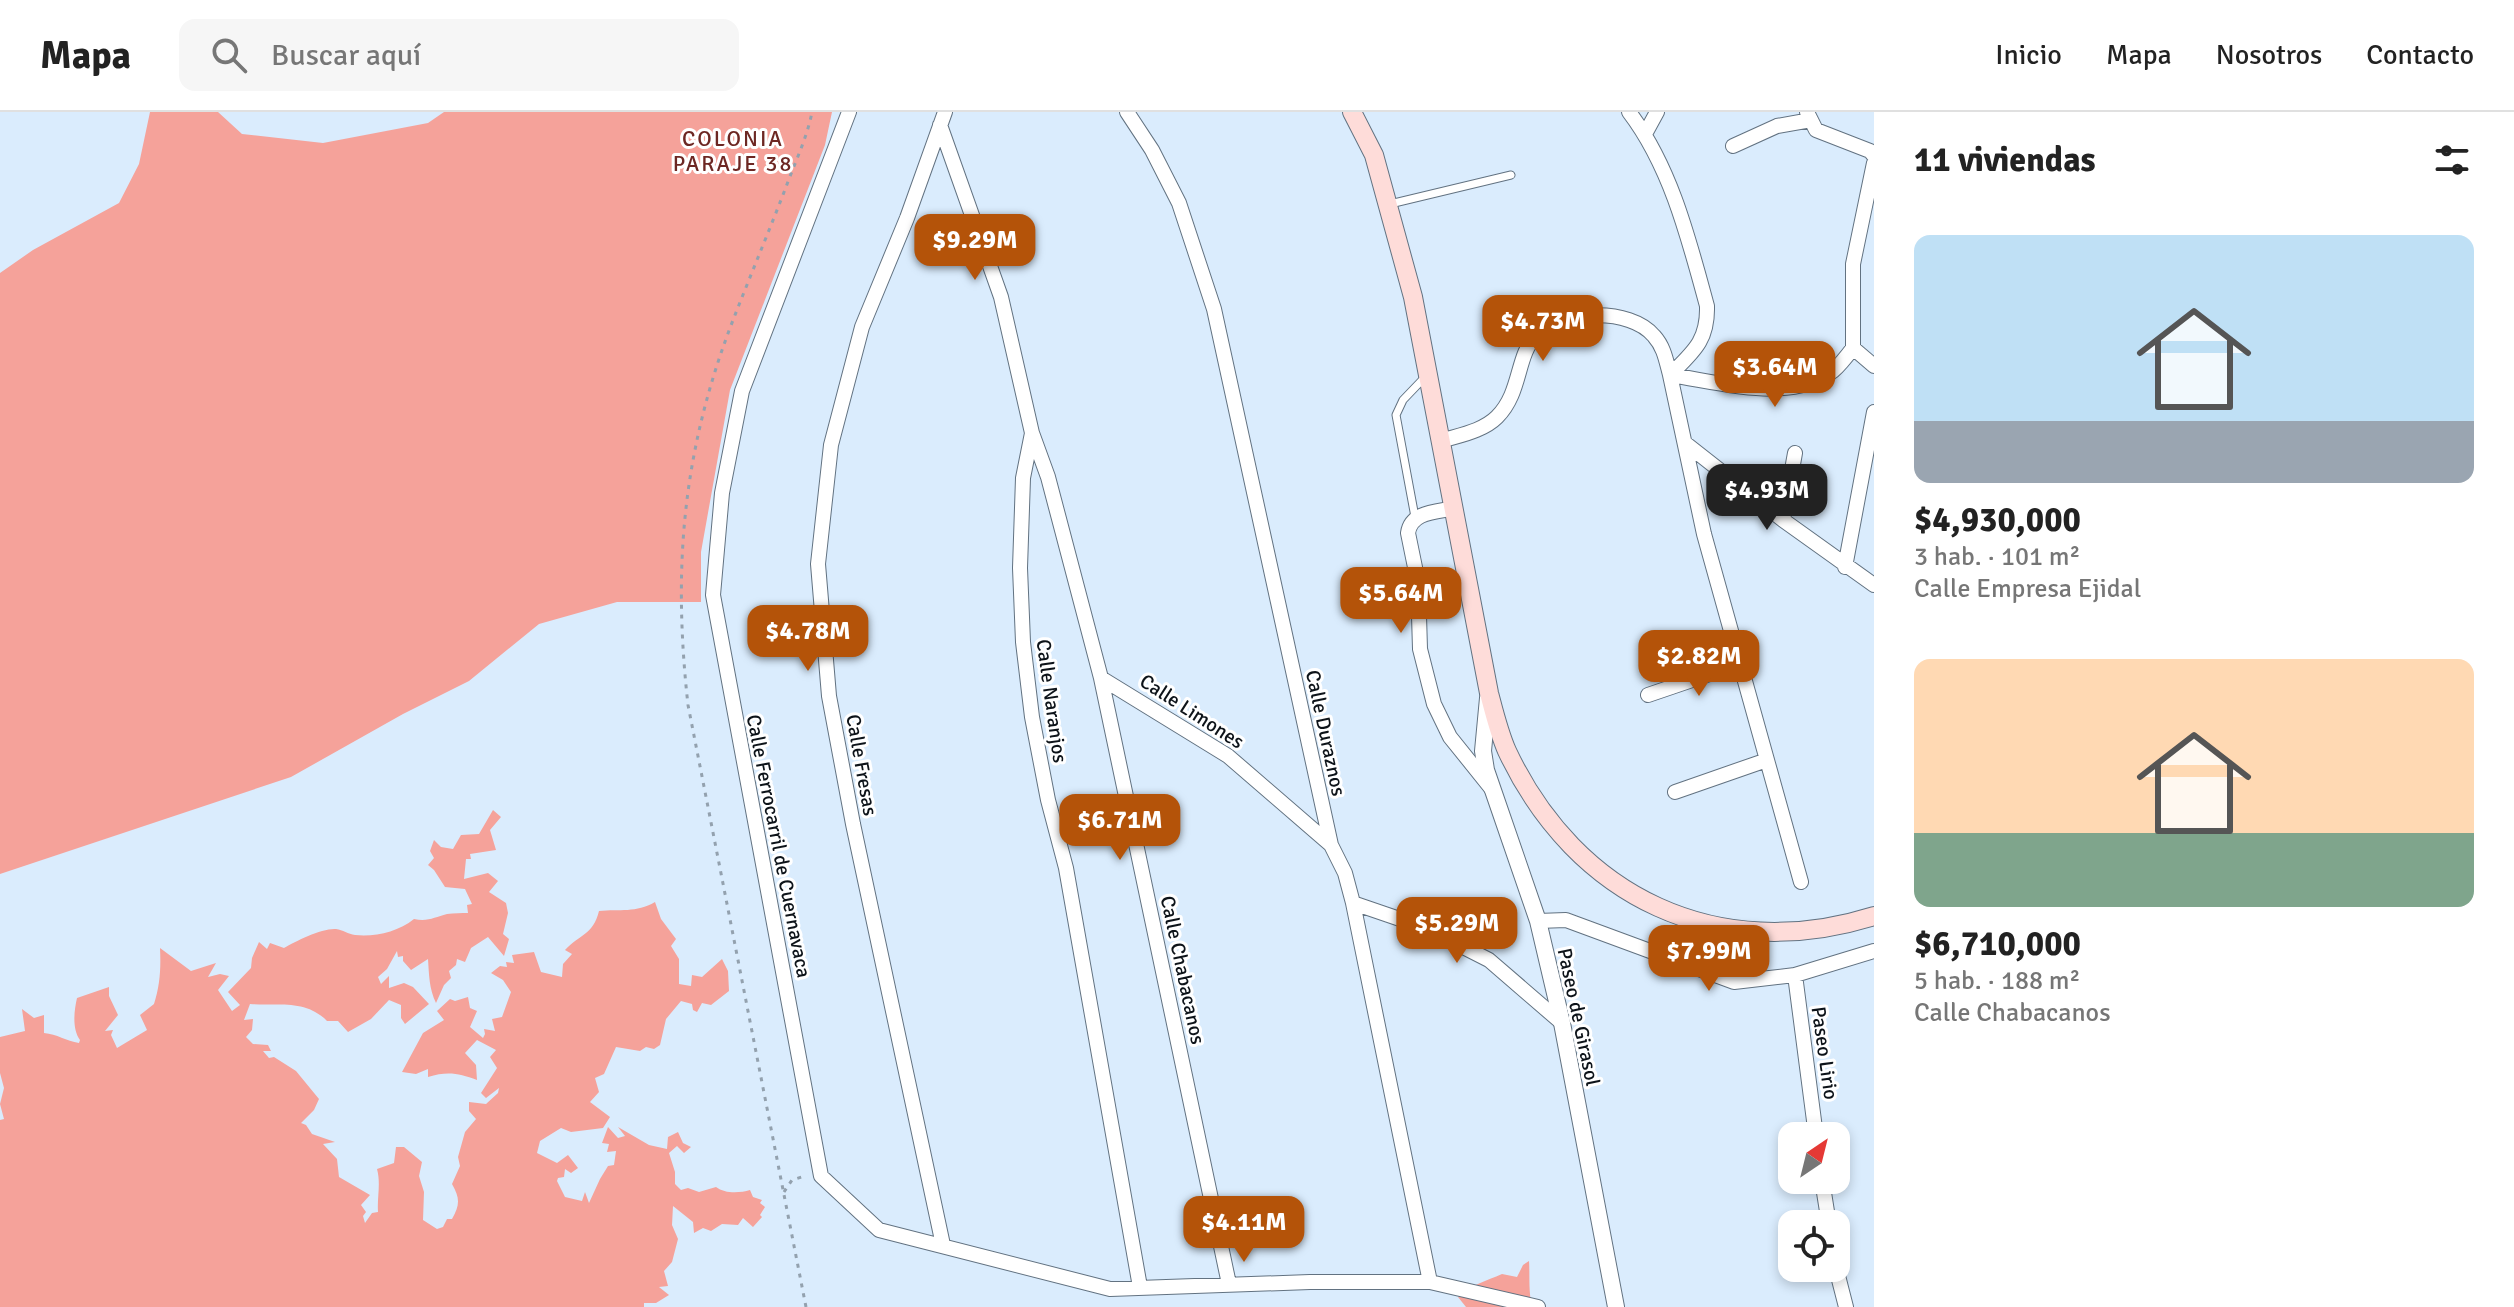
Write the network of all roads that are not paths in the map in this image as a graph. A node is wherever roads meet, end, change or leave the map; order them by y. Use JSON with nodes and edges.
{"nodes":[{"id":1,"x":849,"y":112,"type":"edge"},
{"id":2,"x":1127,"y":112,"type":"edge"},
{"id":3,"x":1352,"y":112,"type":"edge"},
{"id":4,"x":1629,"y":112,"type":"edge"},
{"id":5,"x":1657,"y":112,"type":"edge"},
{"id":6,"x":1809,"y":116,"type":"edge"},
{"id":7,"x":942,"y":118,"type":"edge"},
{"id":8,"x":1645,"y":134,"type":"junction"},
{"id":9,"x":1733,"y":146,"type":"dead end"},
{"id":10,"x":1874,"y":156,"type":"edge"},
{"id":11,"x":1873,"y":170,"type":"edge"},
{"id":12,"x":1511,"y":175,"type":"dead end"},
{"id":13,"x":1388,"y":205,"type":"junction"},
{"id":14,"x":1853,"y":348,"type":"junction"},
{"id":15,"x":1874,"y":366,"type":"edge"},
{"id":16,"x":1428,"y":373,"type":"junction"},
{"id":17,"x":1670,"y":375,"type":"junction"},
{"id":18,"x":1874,"y":412,"type":"edge"},
{"id":19,"x":1032,"y":433,"type":"junction"},
{"id":20,"x":1441,"y":441,"type":"junction"},
{"id":21,"x":1685,"y":443,"type":"junction"},
{"id":22,"x":1795,"y":453,"type":"dead end"},
{"id":23,"x":1455,"y":508,"type":"junction"},
{"id":24,"x":1415,"y":517,"type":"junction"},
{"id":25,"x":1783,"y":520,"type":"junction"},
{"id":26,"x":1845,"y":567,"type":"junction"},
{"id":27,"x":1874,"y":585,"type":"edge"},
{"id":28,"x":1739,"y":664,"type":"junction"},
{"id":29,"x":1101,"y":678,"type":"junction"},
{"id":30,"x":1489,"y":693,"type":"junction"},
{"id":31,"x":1648,"y":695,"type":"dead end"},
{"id":32,"x":1767,"y":760,"type":"junction"},
{"id":33,"x":1493,"y":791,"type":"junction"},
{"id":34,"x":1675,"y":792,"type":"dead end"},
{"id":35,"x":1331,"y":845,"type":"junction"},
{"id":36,"x":1801,"y":882,"type":"dead end"},
{"id":37,"x":1353,"y":903,"type":"junction"},
{"id":38,"x":1874,"y":916,"type":"edge"},
{"id":39,"x":1538,"y":921,"type":"junction"},
{"id":40,"x":1874,"y":951,"type":"edge"},
{"id":41,"x":1795,"y":975,"type":"junction"},
{"id":42,"x":1562,"y":1023,"type":"junction"},
{"id":43,"x":1814,"y":1122,"type":"edge"},
{"id":44,"x":943,"y":1245,"type":"junction"},
{"id":45,"x":1430,"y":1282,"type":"junction"},
{"id":46,"x":1840,"y":1282,"type":"edge"},
{"id":47,"x":1229,"y":1284,"type":"junction"},
{"id":48,"x":1140,"y":1287,"type":"junction"},
{"id":49,"x":1538,"y":1307,"type":"edge"},
{"id":50,"x":1616,"y":1307,"type":"edge"},
{"id":51,"x":1846,"y":1307,"type":"edge"}],
"edges":[{"from":1,"to":44,"type":"street","name":"Calle Ferrocarril de Cuernavaca"},
{"from":2,"to":35,"type":"street","name":"Calle Duraznos"},
{"from":3,"to":13,"type":"main road"},
{"from":4,"to":8,"type":"street"},
{"from":5,"to":8,"type":"street"},
{"from":6,"to":9,"type":"street"},
{"from":6,"to":10,"type":"street"},
{"from":7,"to":19,"type":"street","name":"Calle Naranjos"},
{"from":7,"to":44,"type":"street","name":"Calle Fresas"},
{"from":8,"to":17,"type":"street"},
{"from":11,"to":14,"type":"street"},
{"from":12,"to":13,"type":"lane"},
{"from":13,"to":16,"type":"main road"},
{"from":14,"to":15,"type":"street"},
{"from":14,"to":17,"type":"street"},
{"from":16,"to":20,"type":"main road"},
{"from":16,"to":24,"type":"lane"},
{"from":17,"to":20,"type":"street"},
{"from":17,"to":21,"type":"street"},
{"from":18,"to":26,"type":"street"},
{"from":19,"to":29,"type":"street","name":"Calle Chabacanos"},
{"from":19,"to":48,"type":"street","name":"Calle Naranjos"},
{"from":20,"to":23,"type":"main road"},
{"from":21,"to":25,"type":"street"},
{"from":21,"to":28,"type":"street"},
{"from":22,"to":25,"type":"street"},
{"from":23,"to":24,"type":"street"},
{"from":23,"to":30,"type":"main road"},
{"from":24,"to":33,"type":"street"},
{"from":25,"to":26,"type":"street"},
{"from":26,"to":27,"type":"street"},
{"from":28,"to":31,"type":"street"},
{"from":28,"to":32,"type":"street"},
{"from":29,"to":35,"type":"street","name":"Calle Limones"},
{"from":29,"to":47,"type":"street","name":"Calle Chabacanos"},
{"from":30,"to":33,"type":"street","name":"Paseo de Girasol"},
{"from":30,"to":38,"type":"main road"},
{"from":32,"to":34,"type":"street"},
{"from":32,"to":36,"type":"street"},
{"from":33,"to":39,"type":"street","name":"Paseo de Girasol"},
{"from":35,"to":37,"type":"street","name":"Calle Duraznos"},
{"from":37,"to":42,"type":"street"},
{"from":37,"to":45,"type":"street","name":"Calle Duraznos"},
{"from":39,"to":41,"type":"street"},
{"from":39,"to":42,"type":"street","name":"Paseo de Girasol"},
{"from":40,"to":41,"type":"street"},
{"from":41,"to":43,"type":"street","name":"Paseo Lirio"},
{"from":42,"to":50,"type":"street","name":"Paseo de Girasol"},
{"from":44,"to":48,"type":"street"},
{"from":45,"to":47,"type":"street"},
{"from":45,"to":49,"type":"street"},
{"from":46,"to":51,"type":"street"},
{"from":47,"to":48,"type":"street"}]}
